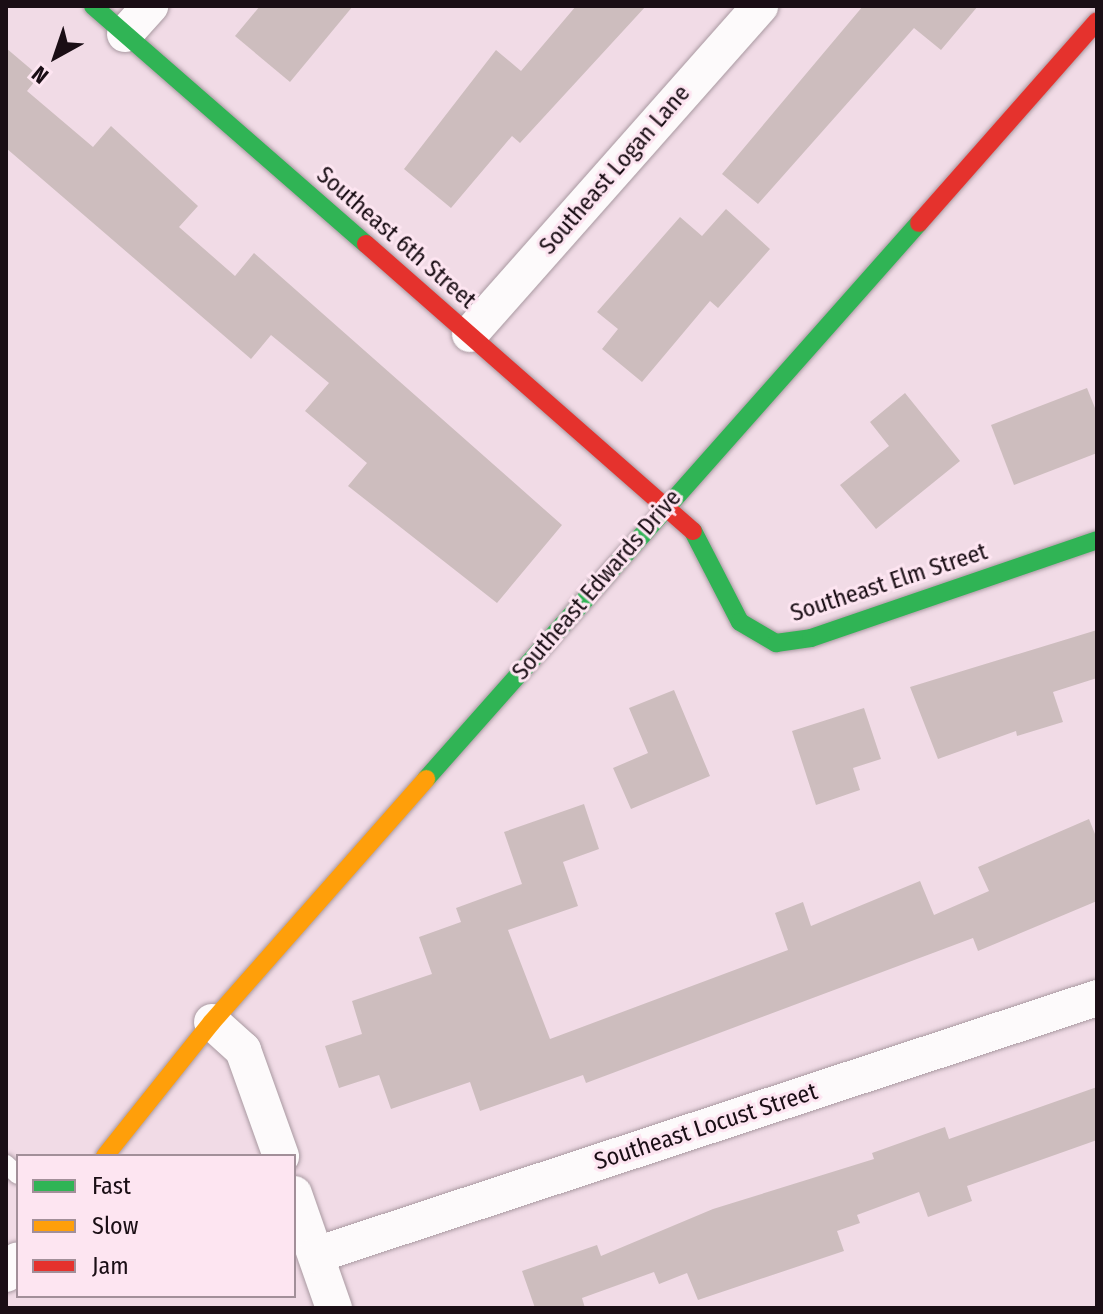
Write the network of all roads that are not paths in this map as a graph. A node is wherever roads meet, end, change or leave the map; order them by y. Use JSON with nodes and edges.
{"nodes":[{"id":1,"x":93,"y":6,"type":"edge"},
{"id":2,"x":150,"y":6,"type":"edge"},
{"id":3,"x":760,"y":6,"type":"edge"},
{"id":4,"x":1097,"y":21,"type":"edge"},
{"id":5,"x":125,"y":34,"type":"junction"},
{"id":6,"x":470,"y":334,"type":"junction"},
{"id":7,"x":667,"y":506,"type":"junction"},
{"id":8,"x":1097,"y":540,"type":"edge"},
{"id":9,"x":1097,"y":998,"type":"edge"},
{"id":10,"x":212,"y":1022,"type":"junction"},
{"id":11,"x":107,"y":1154,"type":"edge"},
{"id":12,"x":280,"y":1154,"type":"edge"},
{"id":13,"x":296,"y":1200,"type":"edge"},
{"id":14,"x":316,"y":1255,"type":"junction"},
{"id":15,"x":334,"y":1308,"type":"edge"}],
"edges":[{"from":1,"to":5,"type":"street","name":"Southeast 6th Street"},
{"from":2,"to":5,"type":"street"},
{"from":3,"to":6,"type":"street","name":"Southeast Logan Lane"},
{"from":4,"to":7,"type":"street","name":"Southeast Edwards Drive"},
{"from":5,"to":6,"type":"street","name":"Southeast 6th Street"},
{"from":6,"to":7,"type":"street","name":"Southeast 6th Street"},
{"from":7,"to":8,"type":"street","name":"Southeast Elm Street"},
{"from":7,"to":10,"type":"street","name":"Southeast Edwards Drive"},
{"from":9,"to":14,"type":"street","name":"Southeast Locust Street"},
{"from":10,"to":11,"type":"street","name":"Southeast Edwards Drive"},
{"from":10,"to":12,"type":"street"},
{"from":13,"to":14,"type":"street"},
{"from":14,"to":15,"type":"street"}]}
